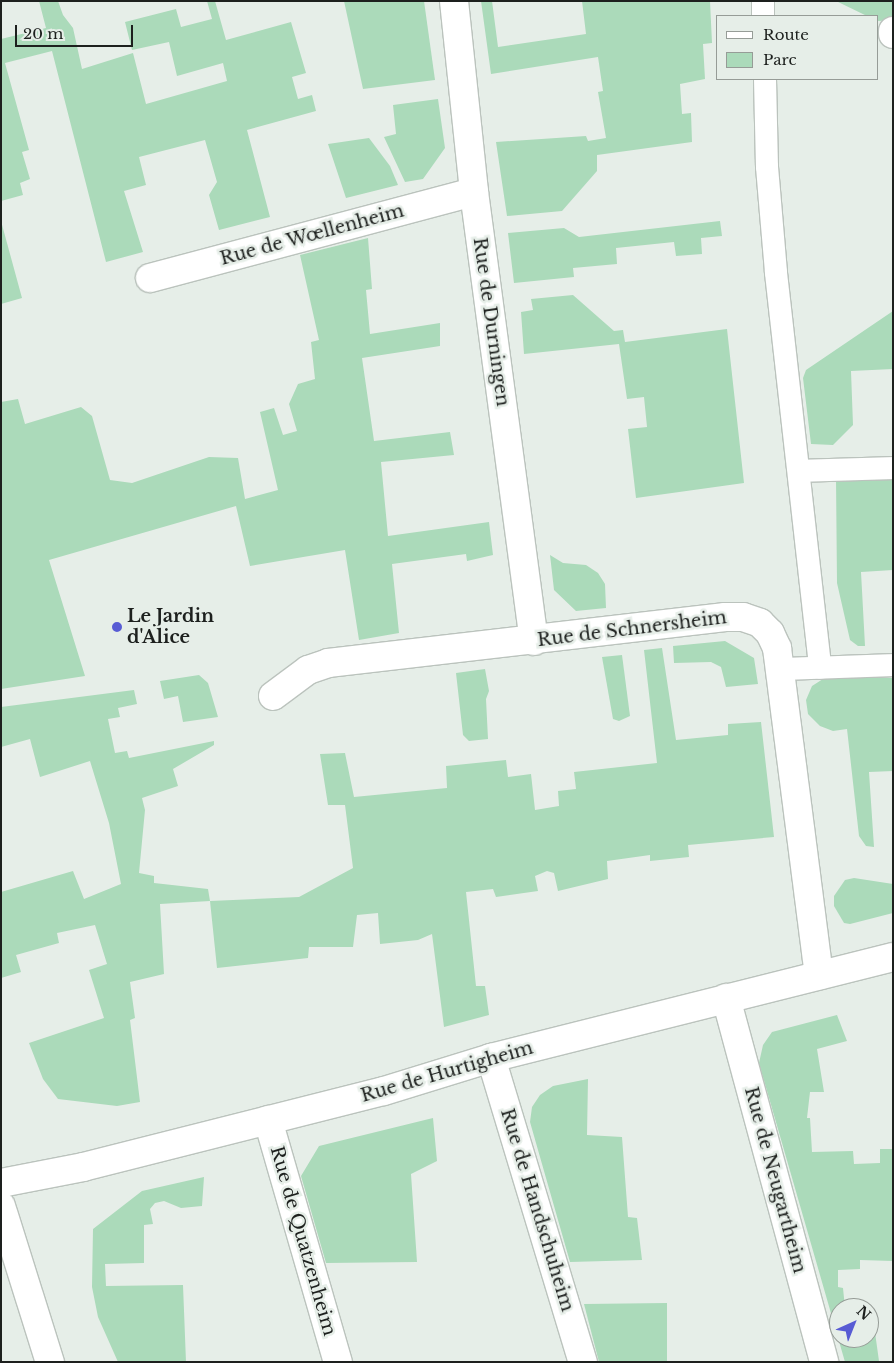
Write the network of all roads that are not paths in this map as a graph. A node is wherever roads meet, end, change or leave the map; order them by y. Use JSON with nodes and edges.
{"nodes":[{"id":1,"x":454,"y":1,"type":"edge"},
{"id":2,"x":763,"y":1,"type":"edge"},
{"id":3,"x":763,"y":15,"type":"edge"},
{"id":4,"x":765,"y":80,"type":"edge"},
{"id":5,"x":474,"y":192,"type":"junction"},
{"id":6,"x":150,"y":278,"type":"dead end"},
{"id":7,"x":893,"y":468,"type":"edge"},
{"id":8,"x":799,"y":471,"type":"junction"},
{"id":9,"x":534,"y":641,"type":"junction"},
{"id":10,"x":893,"y":665,"type":"edge"},
{"id":11,"x":820,"y":668,"type":"junction"},
{"id":12,"x":780,"y":669,"type":"junction"},
{"id":13,"x":273,"y":696,"type":"dead end"},
{"id":14,"x":893,"y":957,"type":"edge"},
{"id":15,"x":819,"y":975,"type":"junction"},
{"id":16,"x":726,"y":998,"type":"junction"},
{"id":17,"x":490,"y":1058,"type":"junction"},
{"id":18,"x":268,"y":1120,"type":"junction"},
{"id":19,"x":1,"y":1183,"type":"edge"},
{"id":20,"x":1,"y":1206,"type":"edge"},
{"id":21,"x":50,"y":1362,"type":"edge"},
{"id":22,"x":338,"y":1362,"type":"edge"},
{"id":23,"x":583,"y":1362,"type":"edge"},
{"id":24,"x":824,"y":1362,"type":"edge"}],
"edges":[{"from":1,"to":5,"type":"street","name":"Rue de Durningen"},
{"from":2,"to":3,"type":"lane"},
{"from":4,"to":8,"type":"lane"},
{"from":5,"to":6,"type":"street","name":"Rue de Wœllenheim"},
{"from":5,"to":9,"type":"street","name":"Rue de Durningen"},
{"from":7,"to":8,"type":"lane"},
{"from":8,"to":11,"type":"lane"},
{"from":9,"to":12,"type":"street","name":"Rue de Schnersheim"},
{"from":9,"to":13,"type":"street","name":"Rue de Schnersheim"},
{"from":10,"to":11,"type":"lane"},
{"from":11,"to":12,"type":"lane"},
{"from":12,"to":15,"type":"street","name":"Rue de Schnersheim"},
{"from":14,"to":15,"type":"street","name":"Rue de Hurtigheim"},
{"from":15,"to":16,"type":"street","name":"Rue de Hurtigheim"},
{"from":16,"to":17,"type":"street","name":"Rue de Hurtigheim"},
{"from":16,"to":24,"type":"street","name":"Rue de Neugartheim"},
{"from":17,"to":18,"type":"street","name":"Rue de Hurtigheim"},
{"from":17,"to":23,"type":"street","name":"Rue de Handschuheim"},
{"from":18,"to":19,"type":"street","name":"Rue de Hurtigheim"},
{"from":18,"to":22,"type":"street","name":"Rue de Quatzenheim"},
{"from":20,"to":21,"type":"street"}]}
